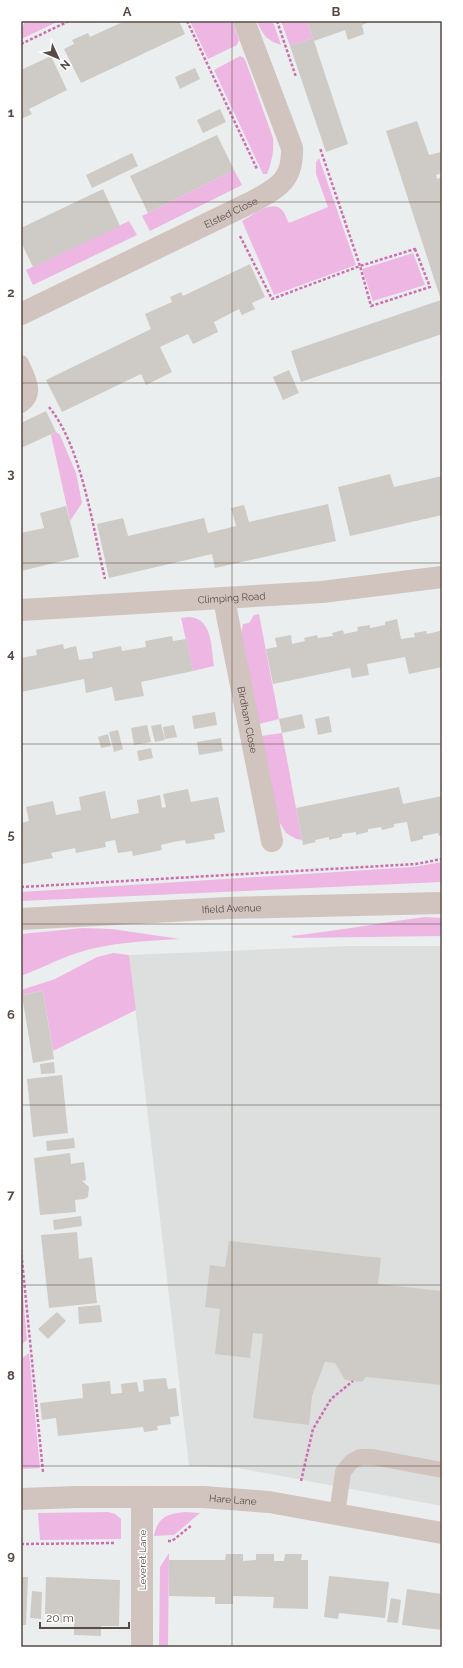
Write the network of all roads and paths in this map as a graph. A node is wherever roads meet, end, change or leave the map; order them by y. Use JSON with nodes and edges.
{"nodes":[{"id":1,"x":69,"y":21,"type":"edge"},
{"id":2,"x":187,"y":21,"type":"edge"},
{"id":3,"x":244,"y":21,"type":"edge"},
{"id":4,"x":21,"y":44,"type":"edge"},
{"id":5,"x":269,"y":193,"type":"junction"},
{"id":6,"x":360,"y":266,"type":"joint"},
{"id":7,"x":21,"y":314,"type":"edge"},
{"id":8,"x":21,"y":363,"type":"edge"},
{"id":9,"x":31,"y":390,"type":"junction"},
{"id":10,"x":21,"y":405,"type":"edge"},
{"id":11,"x":442,"y":576,"type":"edge"},
{"id":12,"x":228,"y":599,"type":"junction"},
{"id":13,"x":111,"y":605,"type":"junction"},
{"id":14,"x":21,"y":610,"type":"edge"},
{"id":15,"x":272,"y":841,"type":"dead end"},
{"id":16,"x":442,"y":859,"type":"edge"},
{"id":17,"x":21,"y":887,"type":"edge"},
{"id":18,"x":442,"y":903,"type":"edge"},
{"id":19,"x":21,"y":919,"type":"edge"},
{"id":20,"x":21,"y":1250,"type":"edge"},
{"id":21,"x":353,"y":1381,"type":"dead end"},
{"id":22,"x":442,"y":1470,"type":"edge"},
{"id":23,"x":43,"y":1472,"type":"dead end"},
{"id":24,"x":142,"y":1497,"type":"junction"},
{"id":25,"x":203,"y":1497,"type":"junction"},
{"id":26,"x":21,"y":1499,"type":"edge"},
{"id":27,"x":296,"y":1507,"type":"junction"},
{"id":28,"x":337,"y":1514,"type":"junction"},
{"id":29,"x":442,"y":1533,"type":"edge"},
{"id":30,"x":142,"y":1543,"type":"junction"},
{"id":31,"x":21,"y":1544,"type":"edge"},
{"id":32,"x":142,"y":1647,"type":"edge"}],
"edges":[{"from":1,"to":4,"type":"path"},
{"from":2,"to":5,"type":"path"},
{"from":3,"to":5,"type":"street","name":"Elsted Close"},
{"from":5,"to":7,"type":"street","name":"Elsted Close"},
{"from":6,"to":6,"type":"path"},
{"from":8,"to":9,"type":"lane"},
{"from":9,"to":10,"type":"lane"},
{"from":9,"to":13,"type":"path"},
{"from":11,"to":12,"type":"street","name":"Climping Road"},
{"from":12,"to":13,"type":"street","name":"Climping Road"},
{"from":12,"to":15,"type":"street","name":"Birdham Close"},
{"from":13,"to":14,"type":"street","name":"Climping Road"},
{"from":16,"to":17,"type":"path"},
{"from":18,"to":19,"type":"street","name":"Ifield Avenue"},
{"from":20,"to":23,"type":"path"},
{"from":21,"to":27,"type":"path"},
{"from":22,"to":28,"type":"lane"},
{"from":24,"to":25,"type":"street","name":"Hare Lane"},
{"from":24,"to":26,"type":"street","name":"Hare Lane"},
{"from":24,"to":30,"type":"street","name":"Leveret Lane"},
{"from":25,"to":27,"type":"street","name":"Hare Lane"},
{"from":25,"to":30,"type":"path"},
{"from":27,"to":28,"type":"street","name":"Hare Lane"},
{"from":28,"to":29,"type":"street","name":"Hare Lane"},
{"from":30,"to":31,"type":"path"},
{"from":30,"to":32,"type":"street","name":"Leveret Lane"}]}
